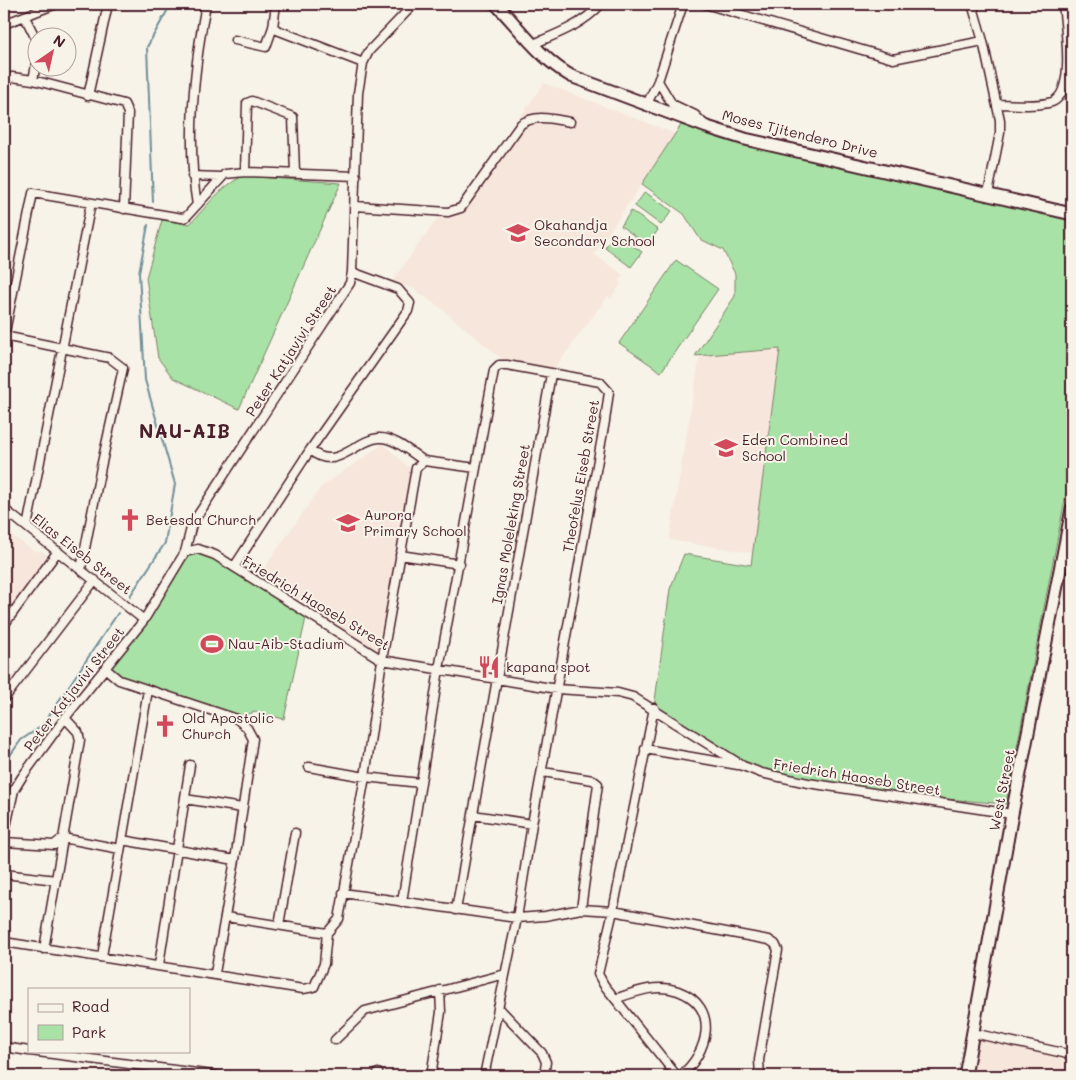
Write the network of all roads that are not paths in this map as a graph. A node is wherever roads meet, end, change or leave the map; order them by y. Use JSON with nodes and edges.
{"nodes":[{"id":1,"x":56,"y":4,"type":"edge"},
{"id":2,"x":108,"y":4,"type":"edge"},
{"id":3,"x":206,"y":4,"type":"edge"},
{"id":4,"x":276,"y":4,"type":"edge"},
{"id":5,"x":414,"y":4,"type":"edge"},
{"id":6,"x":496,"y":4,"type":"edge"},
{"id":7,"x":601,"y":4,"type":"edge"},
{"id":8,"x":683,"y":4,"type":"edge"},
{"id":9,"x":705,"y":4,"type":"edge"},
{"id":10,"x":972,"y":4,"type":"edge"},
{"id":11,"x":1063,"y":4,"type":"edge"},
{"id":12,"x":25,"y":17,"type":"junction"},
{"id":13,"x":4,"y":24,"type":"edge"},
{"id":14,"x":273,"y":27,"type":"junction"},
{"id":15,"x":30,"y":28,"type":"edge"},
{"id":16,"x":235,"y":40,"type":"dead end"},
{"id":17,"x":984,"y":41,"type":"junction"},
{"id":18,"x":533,"y":44,"type":"junction"},
{"id":19,"x":363,"y":63,"type":"junction"},
{"id":20,"x":33,"y":80,"type":"joint"},
{"id":21,"x":658,"y":81,"type":"junction"},
{"id":22,"x":4,"y":84,"type":"edge"},
{"id":23,"x":88,"y":96,"type":"junction"},
{"id":24,"x":647,"y":104,"type":"junction"},
{"id":25,"x":997,"y":104,"type":"junction"},
{"id":26,"x":570,"y":122,"type":"dead end"},
{"id":27,"x":707,"y":127,"type":"junction"},
{"id":28,"x":245,"y":172,"type":"junction"},
{"id":29,"x":295,"y":173,"type":"junction"},
{"id":30,"x":192,"y":176,"type":"junction"},
{"id":31,"x":356,"y":176,"type":"junction"},
{"id":32,"x":220,"y":177,"type":"junction"},
{"id":33,"x":988,"y":194,"type":"junction"},
{"id":34,"x":91,"y":203,"type":"junction"},
{"id":35,"x":197,"y":205,"type":"junction"},
{"id":36,"x":355,"y":206,"type":"junction"},
{"id":37,"x":124,"y":208,"type":"junction"},
{"id":38,"x":1072,"y":214,"type":"edge"},
{"id":39,"x":352,"y":272,"type":"junction"},
{"id":40,"x":4,"y":288,"type":"edge"},
{"id":41,"x":13,"y":290,"type":"junction"},
{"id":42,"x":4,"y":337,"type":"edge"},
{"id":43,"x":63,"y":348,"type":"junction"},
{"id":44,"x":551,"y":374,"type":"junction"},
{"id":45,"x":310,"y":450,"type":"junction"},
{"id":46,"x":424,"y":461,"type":"junction"},
{"id":47,"x":476,"y":468,"type":"junction"},
{"id":48,"x":4,"y":509,"type":"edge"},
{"id":49,"x":1072,"y":509,"type":"edge"},
{"id":50,"x":27,"y":527,"type":"junction"},
{"id":51,"x":58,"y":551,"type":"junction"},
{"id":52,"x":185,"y":552,"type":"junction"},
{"id":53,"x":400,"y":555,"type":"junction"},
{"id":54,"x":460,"y":564,"type":"junction"},
{"id":55,"x":234,"y":567,"type":"junction"},
{"id":56,"x":81,"y":569,"type":"junction"},
{"id":57,"x":95,"y":580,"type":"junction"},
{"id":58,"x":144,"y":620,"type":"junction"},
{"id":59,"x":4,"y":625,"type":"edge"},
{"id":60,"x":382,"y":660,"type":"junction"},
{"id":61,"x":106,"y":669,"type":"junction"},
{"id":62,"x":439,"y":669,"type":"junction"},
{"id":63,"x":496,"y":679,"type":"junction"},
{"id":64,"x":557,"y":689,"type":"junction"},
{"id":65,"x":148,"y":690,"type":"junction"},
{"id":66,"x":4,"y":699,"type":"edge"},
{"id":67,"x":654,"y":708,"type":"junction"},
{"id":68,"x":65,"y":718,"type":"junction"},
{"id":69,"x":645,"y":749,"type":"junction"},
{"id":70,"x":190,"y":765,"type":"dead end"},
{"id":71,"x":743,"y":766,"type":"junction"},
{"id":72,"x":309,"y":767,"type":"dead end"},
{"id":73,"x":543,"y":772,"type":"junction"},
{"id":74,"x":365,"y":777,"type":"junction"},
{"id":75,"x":420,"y":783,"type":"junction"},
{"id":76,"x":185,"y":799,"type":"junction"},
{"id":77,"x":242,"y":808,"type":"junction"},
{"id":78,"x":1012,"y":814,"type":"junction"},
{"id":79,"x":473,"y":815,"type":"junction"},
{"id":80,"x":532,"y":824,"type":"junction"},
{"id":81,"x":295,"y":833,"type":"dead end"},
{"id":82,"x":4,"y":836,"type":"edge"},
{"id":83,"x":63,"y":838,"type":"junction"},
{"id":84,"x":122,"y":840,"type":"junction"},
{"id":85,"x":4,"y":842,"type":"edge"},
{"id":86,"x":120,"y":849,"type":"junction"},
{"id":87,"x":178,"y":850,"type":"junction"},
{"id":88,"x":236,"y":860,"type":"junction"},
{"id":89,"x":4,"y":874,"type":"edge"},
{"id":90,"x":56,"y":880,"type":"junction"},
{"id":91,"x":343,"y":893,"type":"junction"},
{"id":92,"x":402,"y":902,"type":"junction"},
{"id":93,"x":581,"y":909,"type":"junction"},
{"id":94,"x":456,"y":910,"type":"junction"},
{"id":95,"x":613,"y":912,"type":"junction"},
{"id":96,"x":226,"y":917,"type":"junction"},
{"id":97,"x":517,"y":918,"type":"junction"},
{"id":98,"x":279,"y":925,"type":"junction"},
{"id":99,"x":327,"y":933,"type":"junction"},
{"id":100,"x":4,"y":942,"type":"edge"},
{"id":101,"x":44,"y":949,"type":"junction"},
{"id":102,"x":102,"y":956,"type":"junction"},
{"id":103,"x":159,"y":965,"type":"junction"},
{"id":104,"x":214,"y":973,"type":"junction"},
{"id":105,"x":505,"y":974,"type":"junction"},
{"id":106,"x":440,"y":990,"type":"junction"},
{"id":107,"x":615,"y":999,"type":"junction"},
{"id":108,"x":498,"y":1006,"type":"junction"},
{"id":109,"x":973,"y":1033,"type":"junction"},
{"id":110,"x":335,"y":1040,"type":"dead end"},
{"id":111,"x":4,"y":1047,"type":"edge"},
{"id":112,"x":28,"y":1051,"type":"edge"},
{"id":113,"x":38,"y":1052,"type":"edge"},
{"id":114,"x":1072,"y":1054,"type":"edge"},
{"id":115,"x":220,"y":1076,"type":"edge"},
{"id":116,"x":431,"y":1076,"type":"edge"},
{"id":117,"x":484,"y":1076,"type":"edge"},
{"id":118,"x":544,"y":1076,"type":"edge"},
{"id":119,"x":678,"y":1076,"type":"edge"},
{"id":120,"x":760,"y":1076,"type":"edge"},
{"id":121,"x":965,"y":1076,"type":"edge"}],
"edges":[{"from":1,"to":12,"type":"street"},
{"from":2,"to":23,"type":"street"},
{"from":3,"to":30,"type":"street"},
{"from":4,"to":14,"type":"street"},
{"from":5,"to":19,"type":"street","name":"Peter Katjavivi Street"},
{"from":6,"to":18,"type":"street","name":"Moses Tjitendero Drive"},
{"from":7,"to":18,"type":"street"},
{"from":8,"to":21,"type":"street"},
{"from":9,"to":17,"type":"street"},
{"from":10,"to":17,"type":"street"},
{"from":11,"to":25,"type":"street"},
{"from":12,"to":13,"type":"street"},
{"from":12,"to":15,"type":"street"},
{"from":14,"to":16,"type":"street"},
{"from":14,"to":19,"type":"street"},
{"from":17,"to":25,"type":"street"},
{"from":18,"to":24,"type":"street","name":"Moses Tjitendero Drive"},
{"from":19,"to":31,"type":"street","name":"Peter Katjavivi Street"},
{"from":20,"to":22,"type":"street"},
{"from":20,"to":23,"type":"street"},
{"from":21,"to":24,"type":"street"},
{"from":21,"to":27,"type":"street"},
{"from":23,"to":37,"type":"street"},
{"from":24,"to":27,"type":"street","name":"Moses Tjitendero Drive"},
{"from":25,"to":33,"type":"street"},
{"from":26,"to":36,"type":"street"},
{"from":27,"to":33,"type":"street","name":"Moses Tjitendero Drive"},
{"from":28,"to":29,"type":"street"},
{"from":28,"to":29,"type":"street"},
{"from":28,"to":32,"type":"street"},
{"from":29,"to":31,"type":"street"},
{"from":30,"to":32,"type":"street"},
{"from":30,"to":35,"type":"street"},
{"from":31,"to":36,"type":"street","name":"Peter Katjavivi Street"},
{"from":32,"to":35,"type":"street"},
{"from":33,"to":38,"type":"street","name":"Moses Tjitendero Drive"},
{"from":34,"to":37,"type":"street"},
{"from":34,"to":41,"type":"street"},
{"from":34,"to":43,"type":"street"},
{"from":35,"to":37,"type":"street"},
{"from":36,"to":39,"type":"street","name":"Peter Katjavivi Street"},
{"from":39,"to":45,"type":"street"},
{"from":39,"to":52,"type":"street","name":"Peter Katjavivi Street"},
{"from":40,"to":41,"type":"street"},
{"from":41,"to":42,"type":"street"},
{"from":42,"to":43,"type":"street"},
{"from":43,"to":50,"type":"street"},
{"from":43,"to":56,"type":"street"},
{"from":44,"to":47,"type":"street","name":"Theofelus Eiseb Street"},
{"from":44,"to":63,"type":"street","name":"Ignas Moleleking Street"},
{"from":44,"to":64,"type":"street","name":"Theofelus Eiseb Street"},
{"from":45,"to":46,"type":"street"},
{"from":45,"to":55,"type":"street"},
{"from":46,"to":47,"type":"street"},
{"from":46,"to":53,"type":"street"},
{"from":47,"to":54,"type":"street","name":"Theofelus Eiseb Street"},
{"from":48,"to":50,"type":"street","name":"Elias Eiseb Street"},
{"from":49,"to":78,"type":"street","name":"West Street"},
{"from":50,"to":51,"type":"street","name":"Elias Eiseb Street"},
{"from":51,"to":56,"type":"street","name":"Elias Eiseb Street"},
{"from":51,"to":59,"type":"street"},
{"from":52,"to":55,"type":"street","name":"Friedrich Haoseb Street"},
{"from":52,"to":58,"type":"street","name":"Peter Katjavivi Street"},
{"from":53,"to":54,"type":"street"},
{"from":53,"to":60,"type":"street"},
{"from":54,"to":62,"type":"street","name":"Theofelus Eiseb Street"},
{"from":55,"to":60,"type":"street","name":"Friedrich Haoseb Street"},
{"from":56,"to":57,"type":"street","name":"Elias Eiseb Street"},
{"from":57,"to":58,"type":"street","name":"Elias Eiseb Street"},
{"from":57,"to":66,"type":"street"},
{"from":58,"to":61,"type":"street","name":"Peter Katjavivi Street"},
{"from":60,"to":62,"type":"street","name":"Friedrich Haoseb Street"},
{"from":60,"to":74,"type":"street"},
{"from":61,"to":65,"type":"street"},
{"from":61,"to":68,"type":"street","name":"Peter Katjavivi Street"},
{"from":62,"to":63,"type":"street","name":"Friedrich Haoseb Street"},
{"from":62,"to":75,"type":"street","name":"Theofelus Eiseb Street"},
{"from":63,"to":64,"type":"street","name":"Friedrich Haoseb Street"},
{"from":63,"to":79,"type":"street","name":"Ignas Moleleking Street"},
{"from":64,"to":67,"type":"street","name":"Friedrich Haoseb Street"},
{"from":64,"to":73,"type":"street"},
{"from":65,"to":77,"type":"street"},
{"from":65,"to":84,"type":"street"},
{"from":67,"to":69,"type":"street"},
{"from":67,"to":71,"type":"street","name":"Friedrich Haoseb Street"},
{"from":68,"to":82,"type":"street","name":"Peter Katjavivi Street"},
{"from":68,"to":83,"type":"street"},
{"from":69,"to":71,"type":"street"},
{"from":69,"to":95,"type":"street"},
{"from":70,"to":76,"type":"street"},
{"from":71,"to":78,"type":"street","name":"Friedrich Haoseb Street"},
{"from":72,"to":74,"type":"street"},
{"from":73,"to":80,"type":"street"},
{"from":73,"to":93,"type":"street"},
{"from":74,"to":75,"type":"street"},
{"from":74,"to":91,"type":"street"},
{"from":75,"to":92,"type":"street","name":"Theofelus Eiseb Street"},
{"from":76,"to":77,"type":"street"},
{"from":76,"to":87,"type":"street"},
{"from":77,"to":88,"type":"street"},
{"from":78,"to":109,"type":"street","name":"West Street"},
{"from":79,"to":80,"type":"street"},
{"from":79,"to":94,"type":"street","name":"Ignas Moleleking Street"},
{"from":80,"to":97,"type":"street"},
{"from":81,"to":98,"type":"street"},
{"from":83,"to":85,"type":"street"},
{"from":83,"to":86,"type":"street"},
{"from":83,"to":90,"type":"street"},
{"from":84,"to":86,"type":"street"},
{"from":84,"to":87,"type":"street"},
{"from":86,"to":102,"type":"street"},
{"from":87,"to":88,"type":"street"},
{"from":87,"to":103,"type":"street"},
{"from":88,"to":96,"type":"street"},
{"from":89,"to":90,"type":"street"},
{"from":90,"to":101,"type":"street"},
{"from":91,"to":92,"type":"street"},
{"from":91,"to":99,"type":"street"},
{"from":92,"to":94,"type":"street"},
{"from":93,"to":95,"type":"street"},
{"from":93,"to":97,"type":"street"},
{"from":94,"to":97,"type":"street"},
{"from":95,"to":107,"type":"street"},
{"from":95,"to":120,"type":"street"},
{"from":96,"to":98,"type":"street"},
{"from":96,"to":104,"type":"street"},
{"from":97,"to":105,"type":"street"},
{"from":98,"to":99,"type":"street"},
{"from":99,"to":104,"type":"street"},
{"from":100,"to":101,"type":"street"},
{"from":101,"to":102,"type":"street"},
{"from":102,"to":103,"type":"street"},
{"from":103,"to":104,"type":"street"},
{"from":105,"to":106,"type":"street"},
{"from":105,"to":108,"type":"street"},
{"from":106,"to":110,"type":"street"},
{"from":106,"to":116,"type":"street"},
{"from":107,"to":119,"type":"street"},
{"from":107,"to":119,"type":"street"},
{"from":108,"to":117,"type":"street"},
{"from":108,"to":118,"type":"street"},
{"from":109,"to":114,"type":"street"},
{"from":109,"to":121,"type":"street","name":"West Street"},
{"from":111,"to":112,"type":"street"},
{"from":113,"to":115,"type":"street"}]}
